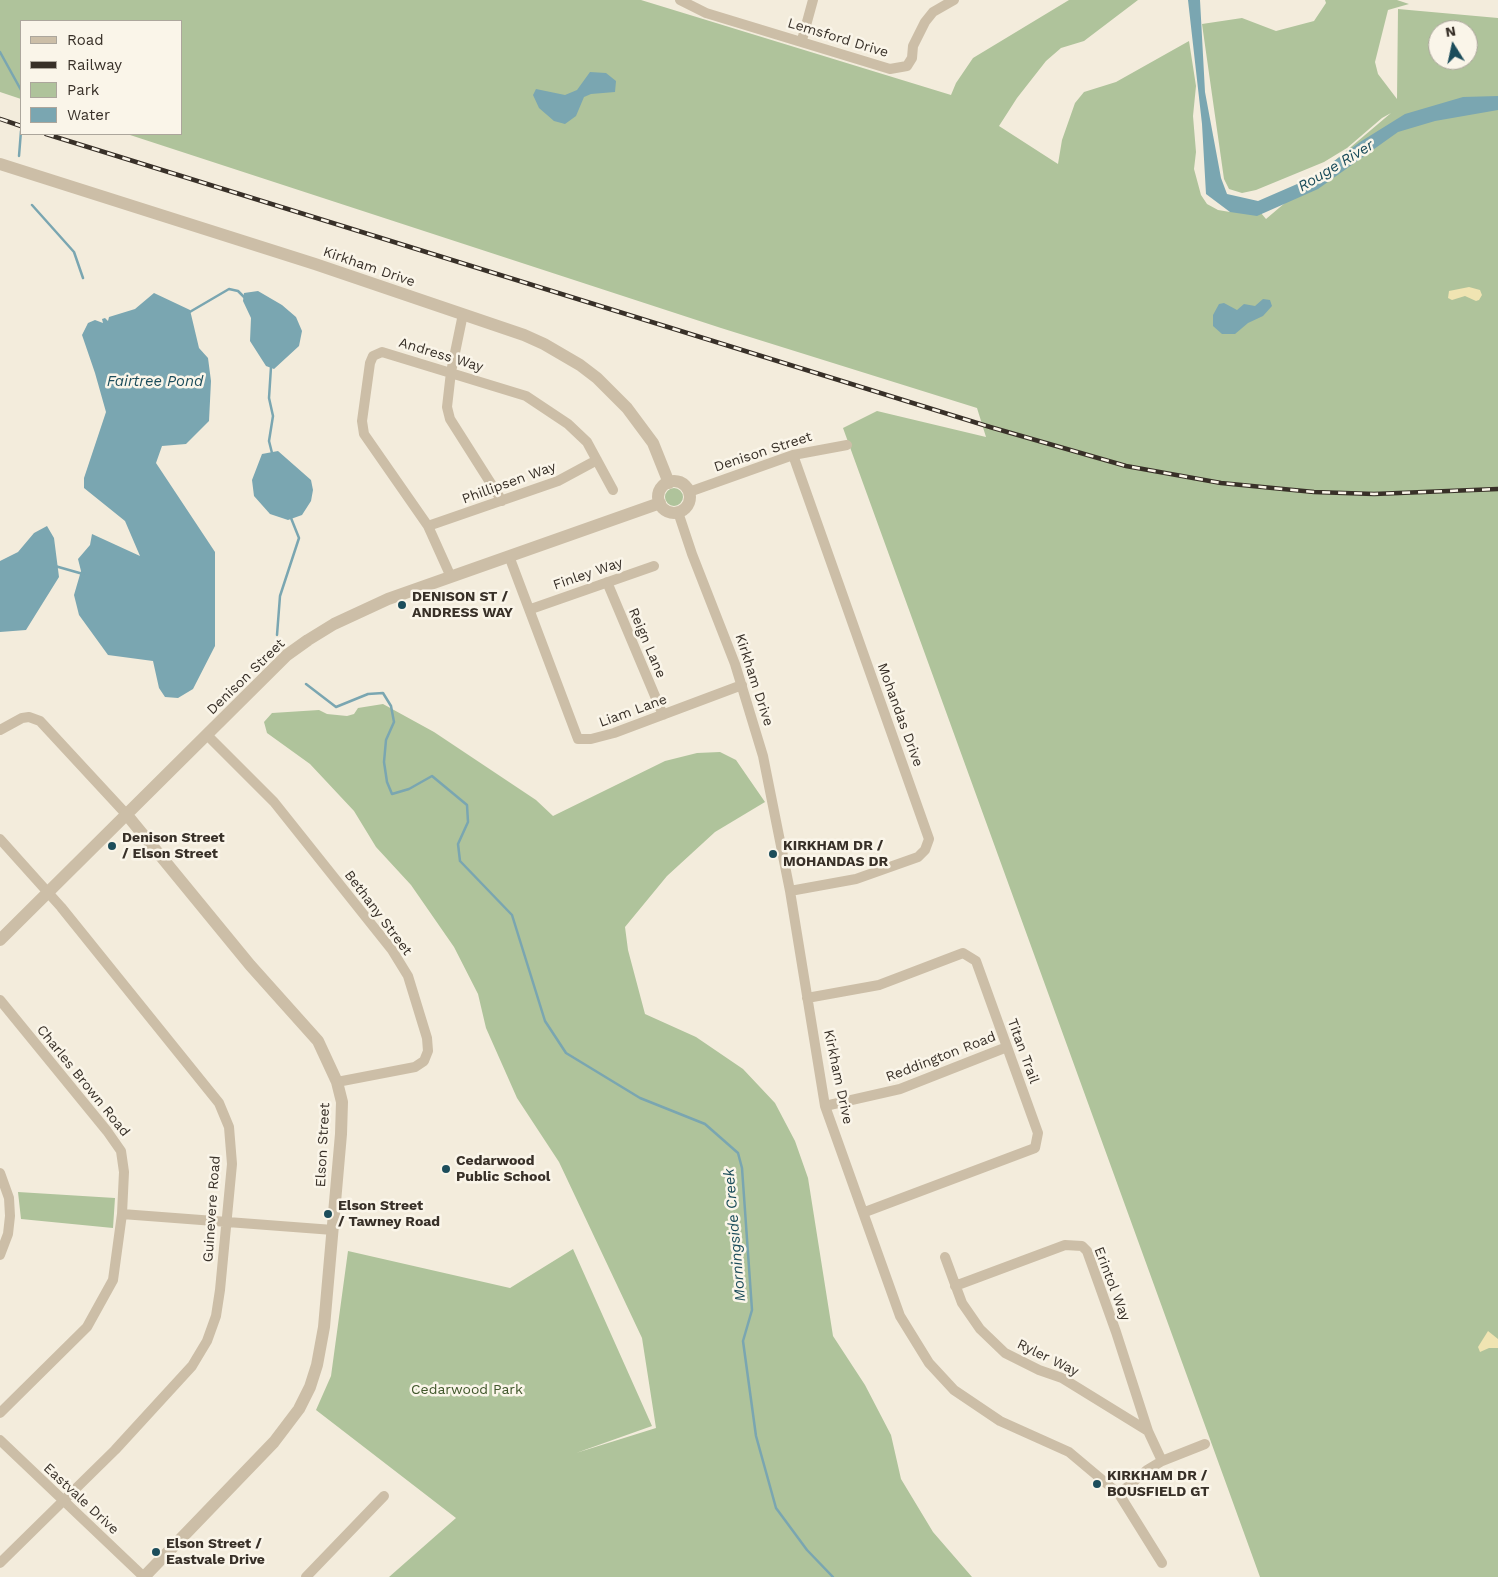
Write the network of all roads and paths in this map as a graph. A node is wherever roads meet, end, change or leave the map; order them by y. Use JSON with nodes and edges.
{"nodes":[{"id":1,"x":680,"y":0,"type":"edge"},
{"id":2,"x":812,"y":0,"type":"edge"},
{"id":3,"x":954,"y":0,"type":"edge"},
{"id":4,"x":802,"y":40,"type":"junction"},
{"id":5,"x":0,"y":164,"type":"edge"},
{"id":6,"x":463,"y":314,"type":"junction"},
{"id":7,"x":451,"y":372,"type":"junction"},
{"id":8,"x":847,"y":445,"type":"dead end"},
{"id":9,"x":794,"y":455,"type":"junction"},
{"id":10,"x":597,"y":460,"type":"junction"},
{"id":11,"x":669,"y":483,"type":"junction"},
{"id":12,"x":612,"y":490,"type":"dead end"},
{"id":13,"x":689,"y":492,"type":"junction"},
{"id":14,"x":502,"y":501,"type":"junction"},
{"id":15,"x":660,"y":503,"type":"junction"},
{"id":16,"x":678,"y":512,"type":"junction"},
{"id":17,"x":428,"y":526,"type":"junction"},
{"id":18,"x":509,"y":556,"type":"junction"},
{"id":19,"x":654,"y":566,"type":"dead end"},
{"id":20,"x":451,"y":577,"type":"junction"},
{"id":21,"x":606,"y":582,"type":"junction"},
{"id":22,"x":530,"y":609,"type":"junction"},
{"id":23,"x":742,"y":685,"type":"junction"},
{"id":24,"x":663,"y":715,"type":"junction"},
{"id":25,"x":0,"y":730,"type":"edge"},
{"id":26,"x":207,"y":735,"type":"junction"},
{"id":27,"x":126,"y":815,"type":"junction"},
{"id":28,"x":0,"y":840,"type":"edge"},
{"id":29,"x":790,"y":891,"type":"junction"},
{"id":30,"x":48,"y":892,"type":"junction"},
{"id":31,"x":0,"y":940,"type":"edge"},
{"id":32,"x":807,"y":998,"type":"junction"},
{"id":33,"x":0,"y":1000,"type":"edge"},
{"id":34,"x":1007,"y":1046,"type":"junction"},
{"id":35,"x":337,"y":1082,"type":"junction"},
{"id":36,"x":826,"y":1106,"type":"junction"},
{"id":37,"x":0,"y":1173,"type":"edge"},
{"id":38,"x":865,"y":1212,"type":"junction"},
{"id":39,"x":122,"y":1214,"type":"junction"},
{"id":40,"x":225,"y":1222,"type":"junction"},
{"id":41,"x":333,"y":1230,"type":"junction"},
{"id":42,"x":0,"y":1255,"type":"edge"},
{"id":43,"x":945,"y":1258,"type":"dead end"},
{"id":44,"x":955,"y":1286,"type":"junction"},
{"id":45,"x":0,"y":1413,"type":"edge"},
{"id":46,"x":1148,"y":1431,"type":"junction"},
{"id":47,"x":0,"y":1440,"type":"edge"},
{"id":48,"x":1204,"y":1444,"type":"dead end"},
{"id":49,"x":1162,"y":1461,"type":"junction"},
{"id":50,"x":1120,"y":1494,"type":"junction"},
{"id":51,"x":384,"y":1496,"type":"dead end"},
{"id":52,"x":63,"y":1501,"type":"junction"},
{"id":53,"x":0,"y":1563,"type":"edge"},
{"id":54,"x":1162,"y":1563,"type":"dead end"},
{"id":55,"x":144,"y":1577,"type":"edge"},
{"id":56,"x":306,"y":1577,"type":"edge"}],
"edges":[{"from":1,"to":4,"type":"street","name":"Lemsford Drive"},
{"from":2,"to":4,"type":"street"},
{"from":3,"to":4,"type":"street","name":"Lemsford Drive"},
{"from":5,"to":6,"type":"street","name":"Kirkham Drive"},
{"from":6,"to":7,"type":"street"},
{"from":6,"to":11,"type":"street","name":"Kirkham Drive"},
{"from":7,"to":10,"type":"street","name":"Andress Way"},
{"from":7,"to":14,"type":"street"},
{"from":7,"to":17,"type":"street","name":"Andress Way"},
{"from":8,"to":9,"type":"street","name":"Denison Street"},
{"from":9,"to":13,"type":"street","name":"Denison Street"},
{"from":9,"to":29,"type":"street","name":"Mohandas Drive"},
{"from":10,"to":12,"type":"street","name":"Andress Way"},
{"from":10,"to":14,"type":"street","name":"Phillipsen Way"},
{"from":11,"to":13,"type":"street"},
{"from":11,"to":15,"type":"street"},
{"from":13,"to":16,"type":"street"},
{"from":14,"to":17,"type":"street","name":"Phillipsen Way"},
{"from":15,"to":16,"type":"street"},
{"from":15,"to":18,"type":"street","name":"Denison Street"},
{"from":16,"to":23,"type":"street","name":"Kirkham Drive"},
{"from":17,"to":20,"type":"street","name":"Andress Way"},
{"from":18,"to":20,"type":"street","name":"Denison Street"},
{"from":18,"to":22,"type":"street"},
{"from":19,"to":21,"type":"street","name":"Finley Way"},
{"from":20,"to":26,"type":"street","name":"Denison Street"},
{"from":21,"to":22,"type":"street","name":"Finley Way"},
{"from":21,"to":24,"type":"street","name":"Reign Lane"},
{"from":22,"to":24,"type":"street","name":"Liam Lane"},
{"from":23,"to":24,"type":"street","name":"Liam Lane"},
{"from":23,"to":29,"type":"street","name":"Kirkham Drive"},
{"from":25,"to":27,"type":"street"},
{"from":26,"to":27,"type":"street","name":"Denison Street"},
{"from":26,"to":35,"type":"street","name":"Bethany Street"},
{"from":27,"to":30,"type":"street","name":"Denison Street"},
{"from":27,"to":35,"type":"street","name":"Elson Street"},
{"from":28,"to":30,"type":"street","name":"Guinevere Road"},
{"from":29,"to":32,"type":"street","name":"Kirkham Drive"},
{"from":30,"to":31,"type":"street","name":"Denison Street"},
{"from":30,"to":40,"type":"street","name":"Guinevere Road"},
{"from":32,"to":34,"type":"street","name":"Titan Trail"},
{"from":32,"to":36,"type":"street","name":"Kirkham Drive"},
{"from":33,"to":39,"type":"street","name":"Charles Brown Road"},
{"from":34,"to":36,"type":"street","name":"Reddington Road"},
{"from":34,"to":38,"type":"street","name":"Titan Trail"},
{"from":35,"to":41,"type":"street","name":"Elson Street"},
{"from":36,"to":38,"type":"street","name":"Kirkham Drive"},
{"from":37,"to":42,"type":"street"},
{"from":38,"to":50,"type":"street","name":"Kirkham Drive"},
{"from":39,"to":40,"type":"street"},
{"from":39,"to":45,"type":"street","name":"Charles Brown Road"},
{"from":40,"to":41,"type":"street"},
{"from":40,"to":52,"type":"street","name":"Guinevere Road"},
{"from":41,"to":55,"type":"street","name":"Elson Street"},
{"from":43,"to":44,"type":"street","name":"Ryler Way"},
{"from":44,"to":46,"type":"street","name":"Ryler Way"},
{"from":44,"to":46,"type":"street","name":"Erintol Way"},
{"from":46,"to":49,"type":"street"},
{"from":47,"to":52,"type":"street","name":"Eastvale Drive"},
{"from":48,"to":49,"type":"street"},
{"from":49,"to":50,"type":"street"},
{"from":50,"to":54,"type":"street","name":"Kirkham Drive"},
{"from":51,"to":56,"type":"street"},
{"from":52,"to":53,"type":"street","name":"Guinevere Road"},
{"from":52,"to":55,"type":"street","name":"Eastvale Drive"}]}
